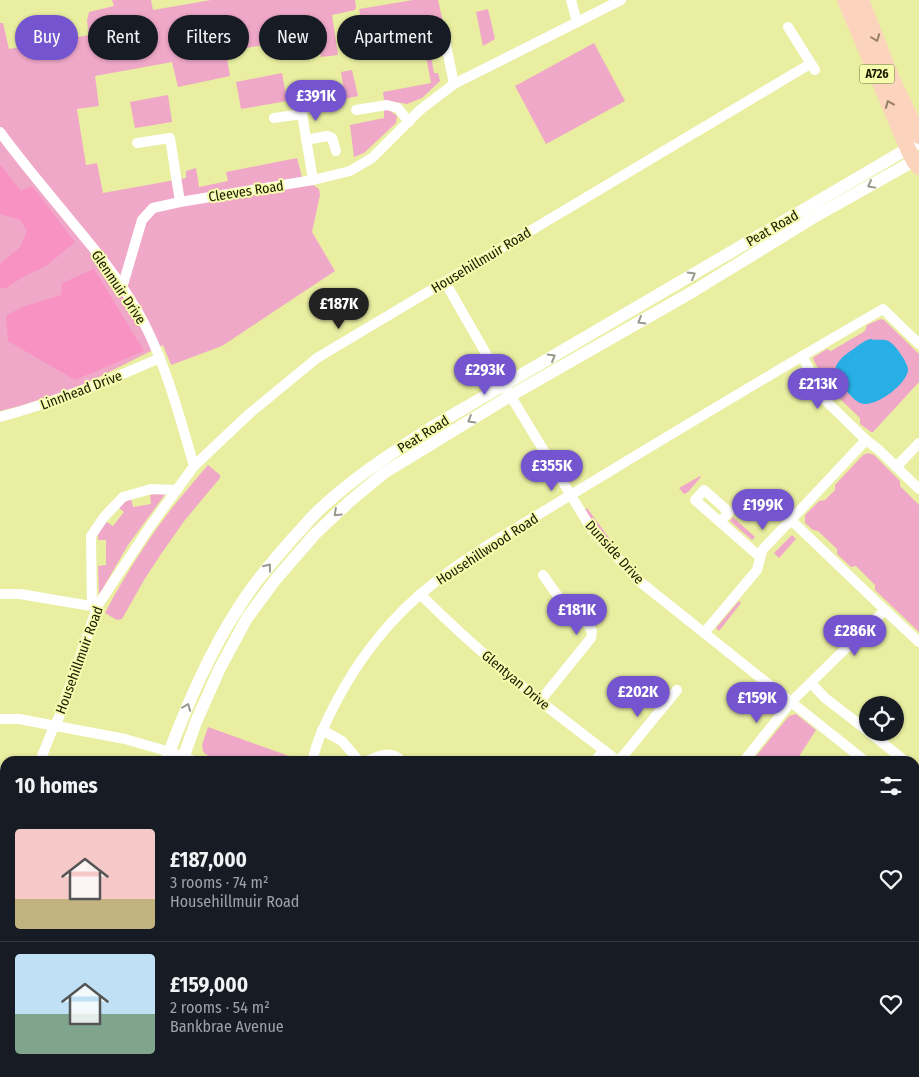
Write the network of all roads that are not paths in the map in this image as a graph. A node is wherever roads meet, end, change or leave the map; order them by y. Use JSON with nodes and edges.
{"nodes":[{"id":1,"x":571,"y":0,"type":"edge"},
{"id":2,"x":620,"y":0,"type":"edge"},
{"id":3,"x":846,"y":0,"type":"edge"},
{"id":4,"x":861,"y":0,"type":"edge"},
{"id":5,"x":577,"y":22,"type":"junction"},
{"id":6,"x":788,"y":27,"type":"dead end"},
{"id":7,"x":449,"y":60,"type":"edge"},
{"id":8,"x":454,"y":84,"type":"junction"},
{"id":9,"x":356,"y":110,"type":"dead end"},
{"id":10,"x":274,"y":118,"type":"dead end"},
{"id":11,"x":409,"y":122,"type":"junction"},
{"id":12,"x":0,"y":132,"type":"edge"},
{"id":13,"x":306,"y":140,"type":"junction"},
{"id":14,"x":137,"y":143,"type":"dead end"},
{"id":15,"x":336,"y":151,"type":"dead end"},
{"id":16,"x":916,"y":152,"type":"edge"},
{"id":17,"x":313,"y":180,"type":"junction"},
{"id":18,"x":180,"y":202,"type":"junction"},
{"id":19,"x":445,"y":282,"type":"junction"},
{"id":20,"x":122,"y":288,"type":"junction"},
{"id":21,"x":919,"y":344,"type":"edge"},
{"id":22,"x":802,"y":356,"type":"junction"},
{"id":23,"x":160,"y":358,"type":"junction"},
{"id":24,"x":507,"y":391,"type":"junction"},
{"id":25,"x":0,"y":417,"type":"edge"},
{"id":26,"x":866,"y":440,"type":"junction"},
{"id":27,"x":919,"y":443,"type":"edge"},
{"id":28,"x":194,"y":466,"type":"junction"},
{"id":29,"x":896,"y":467,"type":"junction"},
{"id":30,"x":919,"y":489,"type":"edge"},
{"id":31,"x":177,"y":490,"type":"junction"},
{"id":32,"x":570,"y":495,"type":"junction"},
{"id":33,"x":791,"y":520,"type":"junction"},
{"id":34,"x":720,"y":522,"type":"dead end"},
{"id":35,"x":760,"y":557,"type":"junction"},
{"id":36,"x":543,"y":575,"type":"dead end"},
{"id":37,"x":0,"y":594,"type":"edge"},
{"id":38,"x":420,"y":594,"type":"junction"},
{"id":39,"x":94,"y":607,"type":"junction"},
{"id":40,"x":885,"y":610,"type":"junction"},
{"id":41,"x":704,"y":633,"type":"junction"},
{"id":42,"x":919,"y":642,"type":"edge"},
{"id":43,"x":811,"y":683,"type":"junction"},
{"id":44,"x":676,"y":690,"type":"dead end"},
{"id":45,"x":540,"y":701,"type":"junction"},
{"id":46,"x":791,"y":702,"type":"junction"},
{"id":47,"x":0,"y":719,"type":"edge"},
{"id":48,"x":859,"y":725,"type":"edge"},
{"id":49,"x":56,"y":726,"type":"junction"},
{"id":50,"x":322,"y":730,"type":"junction"},
{"id":51,"x":879,"y":741,"type":"edge"},
{"id":52,"x":604,"y":750,"type":"junction"},
{"id":53,"x":42,"y":756,"type":"edge"},
{"id":54,"x":166,"y":756,"type":"edge"},
{"id":55,"x":168,"y":756,"type":"edge"},
{"id":56,"x":187,"y":756,"type":"edge"},
{"id":57,"x":314,"y":756,"type":"edge"},
{"id":58,"x":355,"y":756,"type":"edge"},
{"id":59,"x":377,"y":756,"type":"edge"},
{"id":60,"x":394,"y":756,"type":"edge"},
{"id":61,"x":599,"y":756,"type":"edge"},
{"id":62,"x":612,"y":756,"type":"edge"},
{"id":63,"x":623,"y":756,"type":"edge"},
{"id":64,"x":748,"y":756,"type":"edge"},
{"id":65,"x":859,"y":756,"type":"edge"},
{"id":66,"x":899,"y":756,"type":"edge"}],
"edges":[{"from":1,"to":5,"type":"street"},
{"from":2,"to":5,"type":"street","name":"Cleeves Road"},
{"from":16,"to":3,"type":"main road","number":"A726","one_way":true},
{"from":4,"to":16,"type":"main road","number":"A726","one_way":true},
{"from":5,"to":8,"type":"street","name":"Cleeves Road"},
{"from":6,"to":19,"type":"street","name":"Househillmuir Road"},
{"from":7,"to":8,"type":"street"},
{"from":8,"to":11,"type":"street","name":"Cleeves Road"},
{"from":9,"to":11,"type":"street"},
{"from":10,"to":13,"type":"street"},
{"from":11,"to":17,"type":"street","name":"Cleeves Road"},
{"from":12,"to":20,"type":"street","name":"Glenmuir Drive"},
{"from":13,"to":15,"type":"street"},
{"from":13,"to":17,"type":"street"},
{"from":14,"to":18,"type":"street"},
{"from":16,"to":24,"type":"street","name":"Peat Road"},
{"from":17,"to":18,"type":"street","name":"Cleeves Road"},
{"from":18,"to":20,"type":"street","name":"Cleeves Road"},
{"from":19,"to":24,"type":"street","name":"Dunside Drive"},
{"from":19,"to":28,"type":"street","name":"Househillmuir Road"},
{"from":20,"to":23,"type":"street","name":"Glenmuir Drive"},
{"from":21,"to":22,"type":"street","name":"Househillwood Road"},
{"from":22,"to":26,"type":"street"},
{"from":22,"to":32,"type":"street","name":"Househillwood Road"},
{"from":23,"to":25,"type":"street","name":"Linnhead Drive"},
{"from":23,"to":28,"type":"street","name":"Glenmuir Drive"},
{"from":24,"to":32,"type":"street","name":"Dunside Drive"},
{"from":55,"to":24,"type":"street","name":"Peat Road","one_way":true},
{"from":24,"to":56,"type":"street","name":"Peat Road","one_way":true},
{"from":26,"to":29,"type":"street"},
{"from":26,"to":33,"type":"street"},
{"from":27,"to":29,"type":"street"},
{"from":28,"to":31,"type":"street","name":"Househillmuir Road"},
{"from":29,"to":30,"type":"street"},
{"from":31,"to":39,"type":"street","name":"Househillmuir Road"},
{"from":31,"to":39,"type":"street","name":"Househillmuir Road"},
{"from":32,"to":38,"type":"street","name":"Househillwood Road"},
{"from":32,"to":41,"type":"street","name":"Dunside Drive"},
{"from":33,"to":35,"type":"street"},
{"from":33,"to":40,"type":"street"},
{"from":34,"to":35,"type":"street"},
{"from":35,"to":41,"type":"street"},
{"from":36,"to":45,"type":"street"},
{"from":37,"to":39,"type":"street"},
{"from":38,"to":45,"type":"street","name":"Glentyan Drive"},
{"from":38,"to":50,"type":"street","name":"Househillwood Road"},
{"from":39,"to":49,"type":"street","name":"Househillmuir Road"},
{"from":40,"to":42,"type":"street"},
{"from":40,"to":43,"type":"street"},
{"from":41,"to":46,"type":"street","name":"Dunside Drive"},
{"from":43,"to":46,"type":"street"},
{"from":43,"to":48,"type":"street"},
{"from":44,"to":63,"type":"street"},
{"from":45,"to":52,"type":"street","name":"Glentyan Drive"},
{"from":46,"to":64,"type":"street"},
{"from":46,"to":65,"type":"street","name":"Dunside Drive"},
{"from":47,"to":49,"type":"street"},
{"from":49,"to":53,"type":"street","name":"Househillmuir Road"},
{"from":49,"to":54,"type":"street"},
{"from":50,"to":57,"type":"street","name":"Househillwood Road"},
{"from":50,"to":58,"type":"street"},
{"from":51,"to":66,"type":"street"},
{"from":52,"to":61,"type":"street"},
{"from":52,"to":62,"type":"street","name":"Glentyan Drive"},
{"from":59,"to":60,"type":"street"}]}
